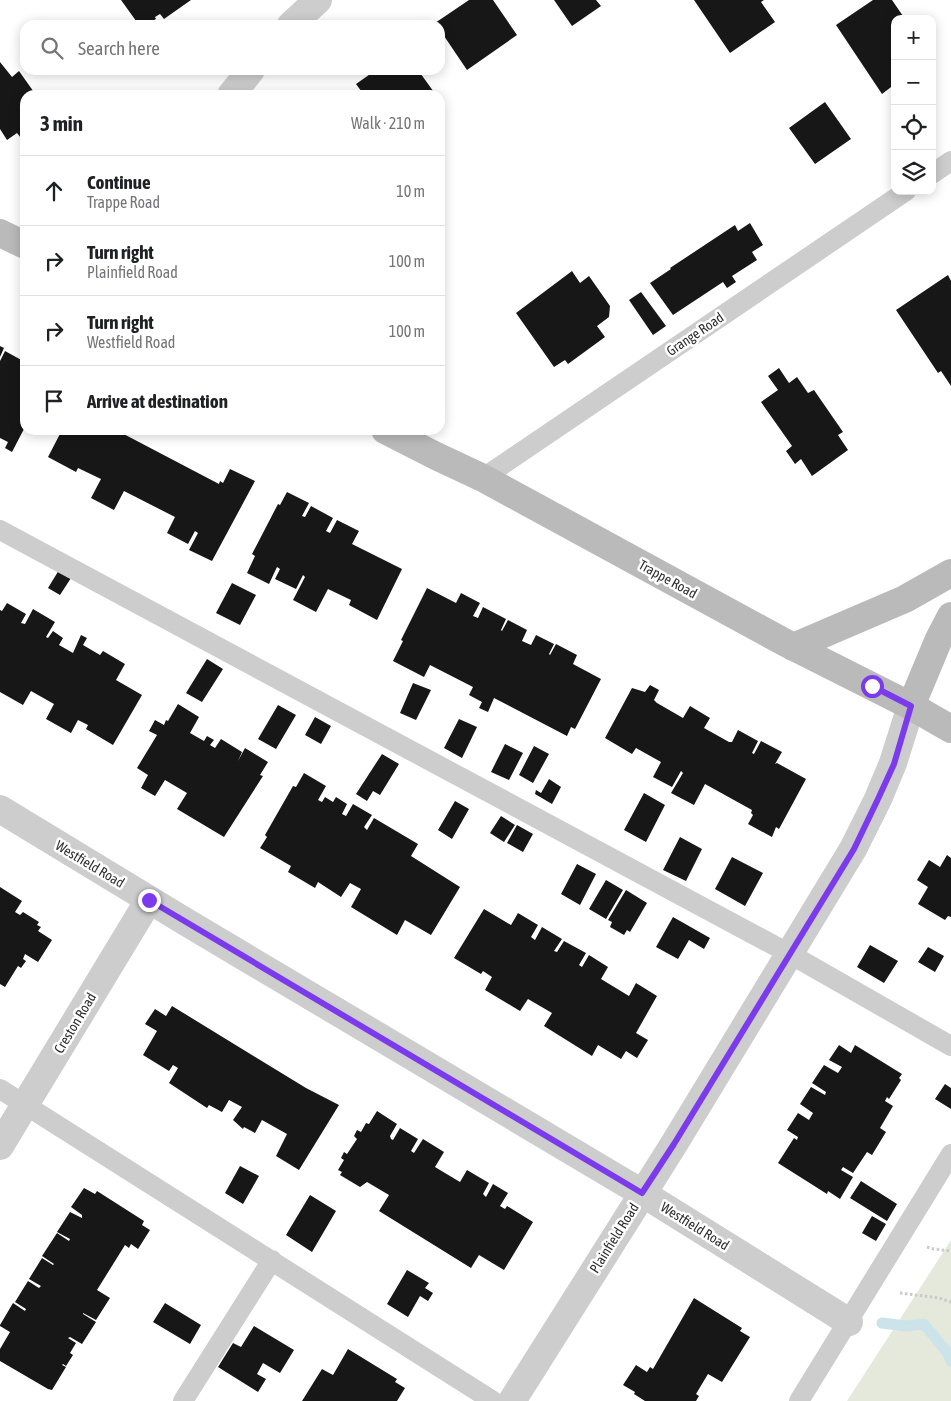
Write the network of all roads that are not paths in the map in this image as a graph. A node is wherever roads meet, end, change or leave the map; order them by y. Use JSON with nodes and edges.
{"nodes":[{"id":1,"x":318,"y":0,"type":"edge"},
{"id":2,"x":296,"y":20,"type":"edge"},
{"id":3,"x":247,"y":75,"type":"edge"},
{"id":4,"x":235,"y":90,"type":"edge"},
{"id":5,"x":951,"y":161,"type":"edge"},
{"id":6,"x":936,"y":171,"type":"edge"},
{"id":7,"x":900,"y":195,"type":"edge"},
{"id":8,"x":0,"y":233,"type":"edge"},
{"id":9,"x":20,"y":243,"type":"edge"},
{"id":10,"x":395,"y":435,"type":"edge"},
{"id":11,"x":483,"y":478,"type":"junction"},
{"id":12,"x":0,"y":530,"type":"edge"},
{"id":13,"x":951,"y":574,"type":"edge"},
{"id":14,"x":951,"y":616,"type":"edge"},
{"id":15,"x":793,"y":646,"type":"junction"},
{"id":16,"x":911,"y":706,"type":"junction"},
{"id":17,"x":951,"y":729,"type":"edge"},
{"id":18,"x":0,"y":809,"type":"edge"},
{"id":19,"x":149,"y":900,"type":"junction"},
{"id":20,"x":790,"y":954,"type":"junction"},
{"id":21,"x":951,"y":1046,"type":"edge"},
{"id":22,"x":0,"y":1089,"type":"edge"},
{"id":23,"x":25,"y":1105,"type":"junction"},
{"id":24,"x":0,"y":1146,"type":"edge"},
{"id":25,"x":951,"y":1154,"type":"edge"},
{"id":26,"x":642,"y":1193,"type":"junction"},
{"id":27,"x":272,"y":1260,"type":"junction"},
{"id":28,"x":849,"y":1322,"type":"junction"},
{"id":29,"x":183,"y":1401,"type":"edge"},
{"id":30,"x":493,"y":1401,"type":"edge"},
{"id":31,"x":512,"y":1401,"type":"edge"},
{"id":32,"x":799,"y":1401,"type":"edge"}],
"edges":[{"from":1,"to":2,"type":"street"},
{"from":3,"to":4,"type":"street"},
{"from":5,"to":6,"type":"lane"},
{"from":7,"to":11,"type":"lane","name":"Grange Road"},
{"from":8,"to":9,"type":"street"},
{"from":10,"to":11,"type":"street","name":"Trappe Road"},
{"from":11,"to":15,"type":"street","name":"Trappe Road"},
{"from":12,"to":20,"type":"lane"},
{"from":13,"to":15,"type":"street"},
{"from":14,"to":16,"type":"street"},
{"from":15,"to":16,"type":"street","name":"Trappe Road"},
{"from":16,"to":17,"type":"street","name":"Trappe Road"},
{"from":16,"to":20,"type":"street","name":"Plainfield Road"},
{"from":18,"to":19,"type":"street","name":"Westfield Road"},
{"from":19,"to":23,"type":"street","name":"Creston Road"},
{"from":19,"to":26,"type":"street","name":"Westfield Road"},
{"from":20,"to":21,"type":"lane"},
{"from":20,"to":26,"type":"street","name":"Plainfield Road"},
{"from":22,"to":23,"type":"lane"},
{"from":23,"to":24,"type":"street","name":"Creston Road"},
{"from":23,"to":27,"type":"lane"},
{"from":25,"to":28,"type":"lane"},
{"from":26,"to":28,"type":"street","name":"Westfield Road"},
{"from":26,"to":31,"type":"street","name":"Plainfield Road"},
{"from":27,"to":29,"type":"lane"},
{"from":27,"to":30,"type":"lane"},
{"from":28,"to":32,"type":"lane"}]}
